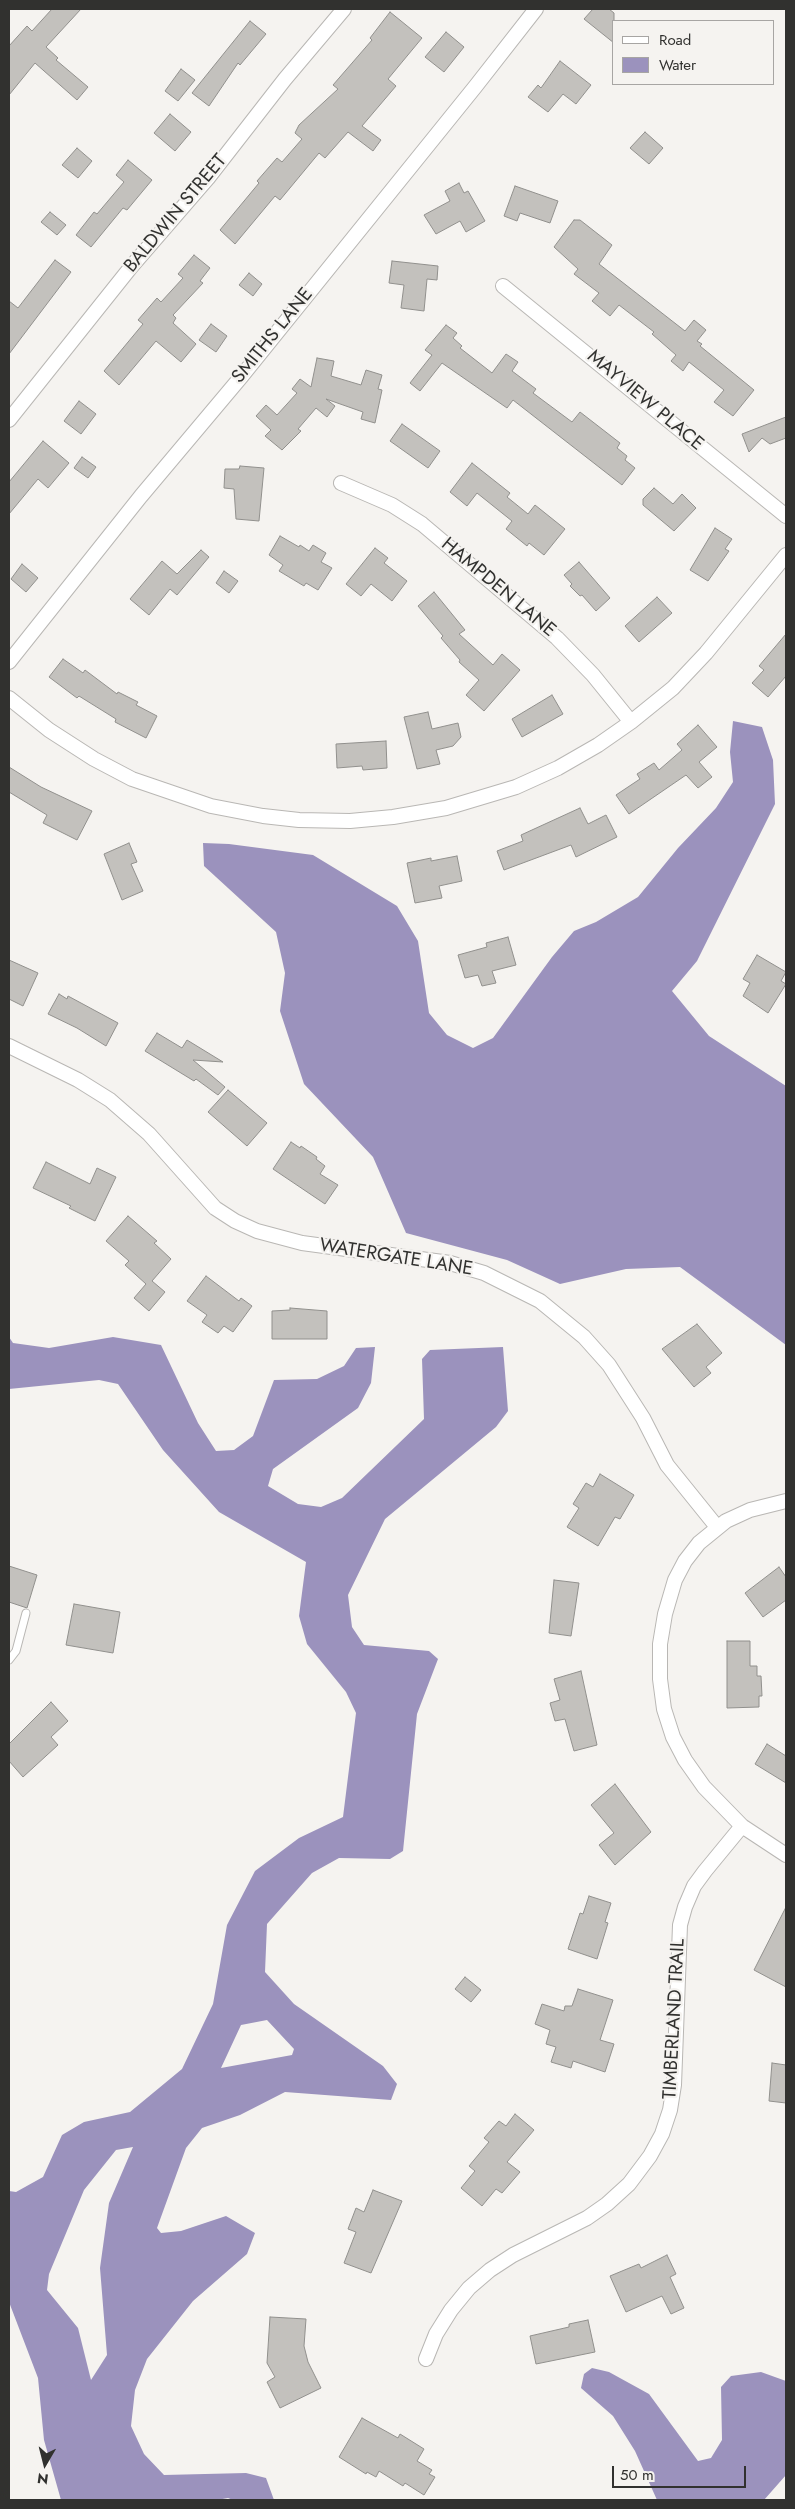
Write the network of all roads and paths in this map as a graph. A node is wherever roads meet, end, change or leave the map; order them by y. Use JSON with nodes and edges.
{"nodes":[{"id":1,"x":344,"y":9,"type":"edge"},
{"id":2,"x":536,"y":9,"type":"edge"},
{"id":3,"x":503,"y":286,"type":"dead end"},
{"id":4,"x":9,"y":420,"type":"edge"},
{"id":5,"x":341,"y":483,"type":"dead end"},
{"id":6,"x":786,"y":516,"type":"edge"},
{"id":7,"x":786,"y":555,"type":"edge"},
{"id":8,"x":9,"y":662,"type":"edge"},
{"id":9,"x":9,"y":698,"type":"edge"},
{"id":10,"x":631,"y":722,"type":"junction"},
{"id":11,"x":9,"y":1046,"type":"edge"},
{"id":12,"x":786,"y":1501,"type":"edge"},
{"id":13,"x":717,"y":1527,"type":"junction"},
{"id":14,"x":26,"y":1612,"type":"dead end"},
{"id":15,"x":9,"y":1660,"type":"edge"},
{"id":16,"x":742,"y":1826,"type":"junction"},
{"id":17,"x":786,"y":1855,"type":"edge"},
{"id":18,"x":426,"y":2359,"type":"dead end"}],
"edges":[{"from":1,"to":4,"type":"street","name":"BALDWIN STREET"},
{"from":2,"to":8,"type":"street","name":"SMITHS LANE"},
{"from":3,"to":6,"type":"street","name":"MAYVIEW PLACE"},
{"from":5,"to":10,"type":"street","name":"HAMPDEN LANE"},
{"from":7,"to":10,"type":"street"},
{"from":9,"to":10,"type":"street"},
{"from":11,"to":13,"type":"street","name":"WATERGATE LANE"},
{"from":12,"to":13,"type":"street"},
{"from":13,"to":16,"type":"street"},
{"from":14,"to":15,"type":"lane"},
{"from":16,"to":17,"type":"street"},
{"from":16,"to":18,"type":"street","name":"TIMBERLAND TRAIL"}]}
